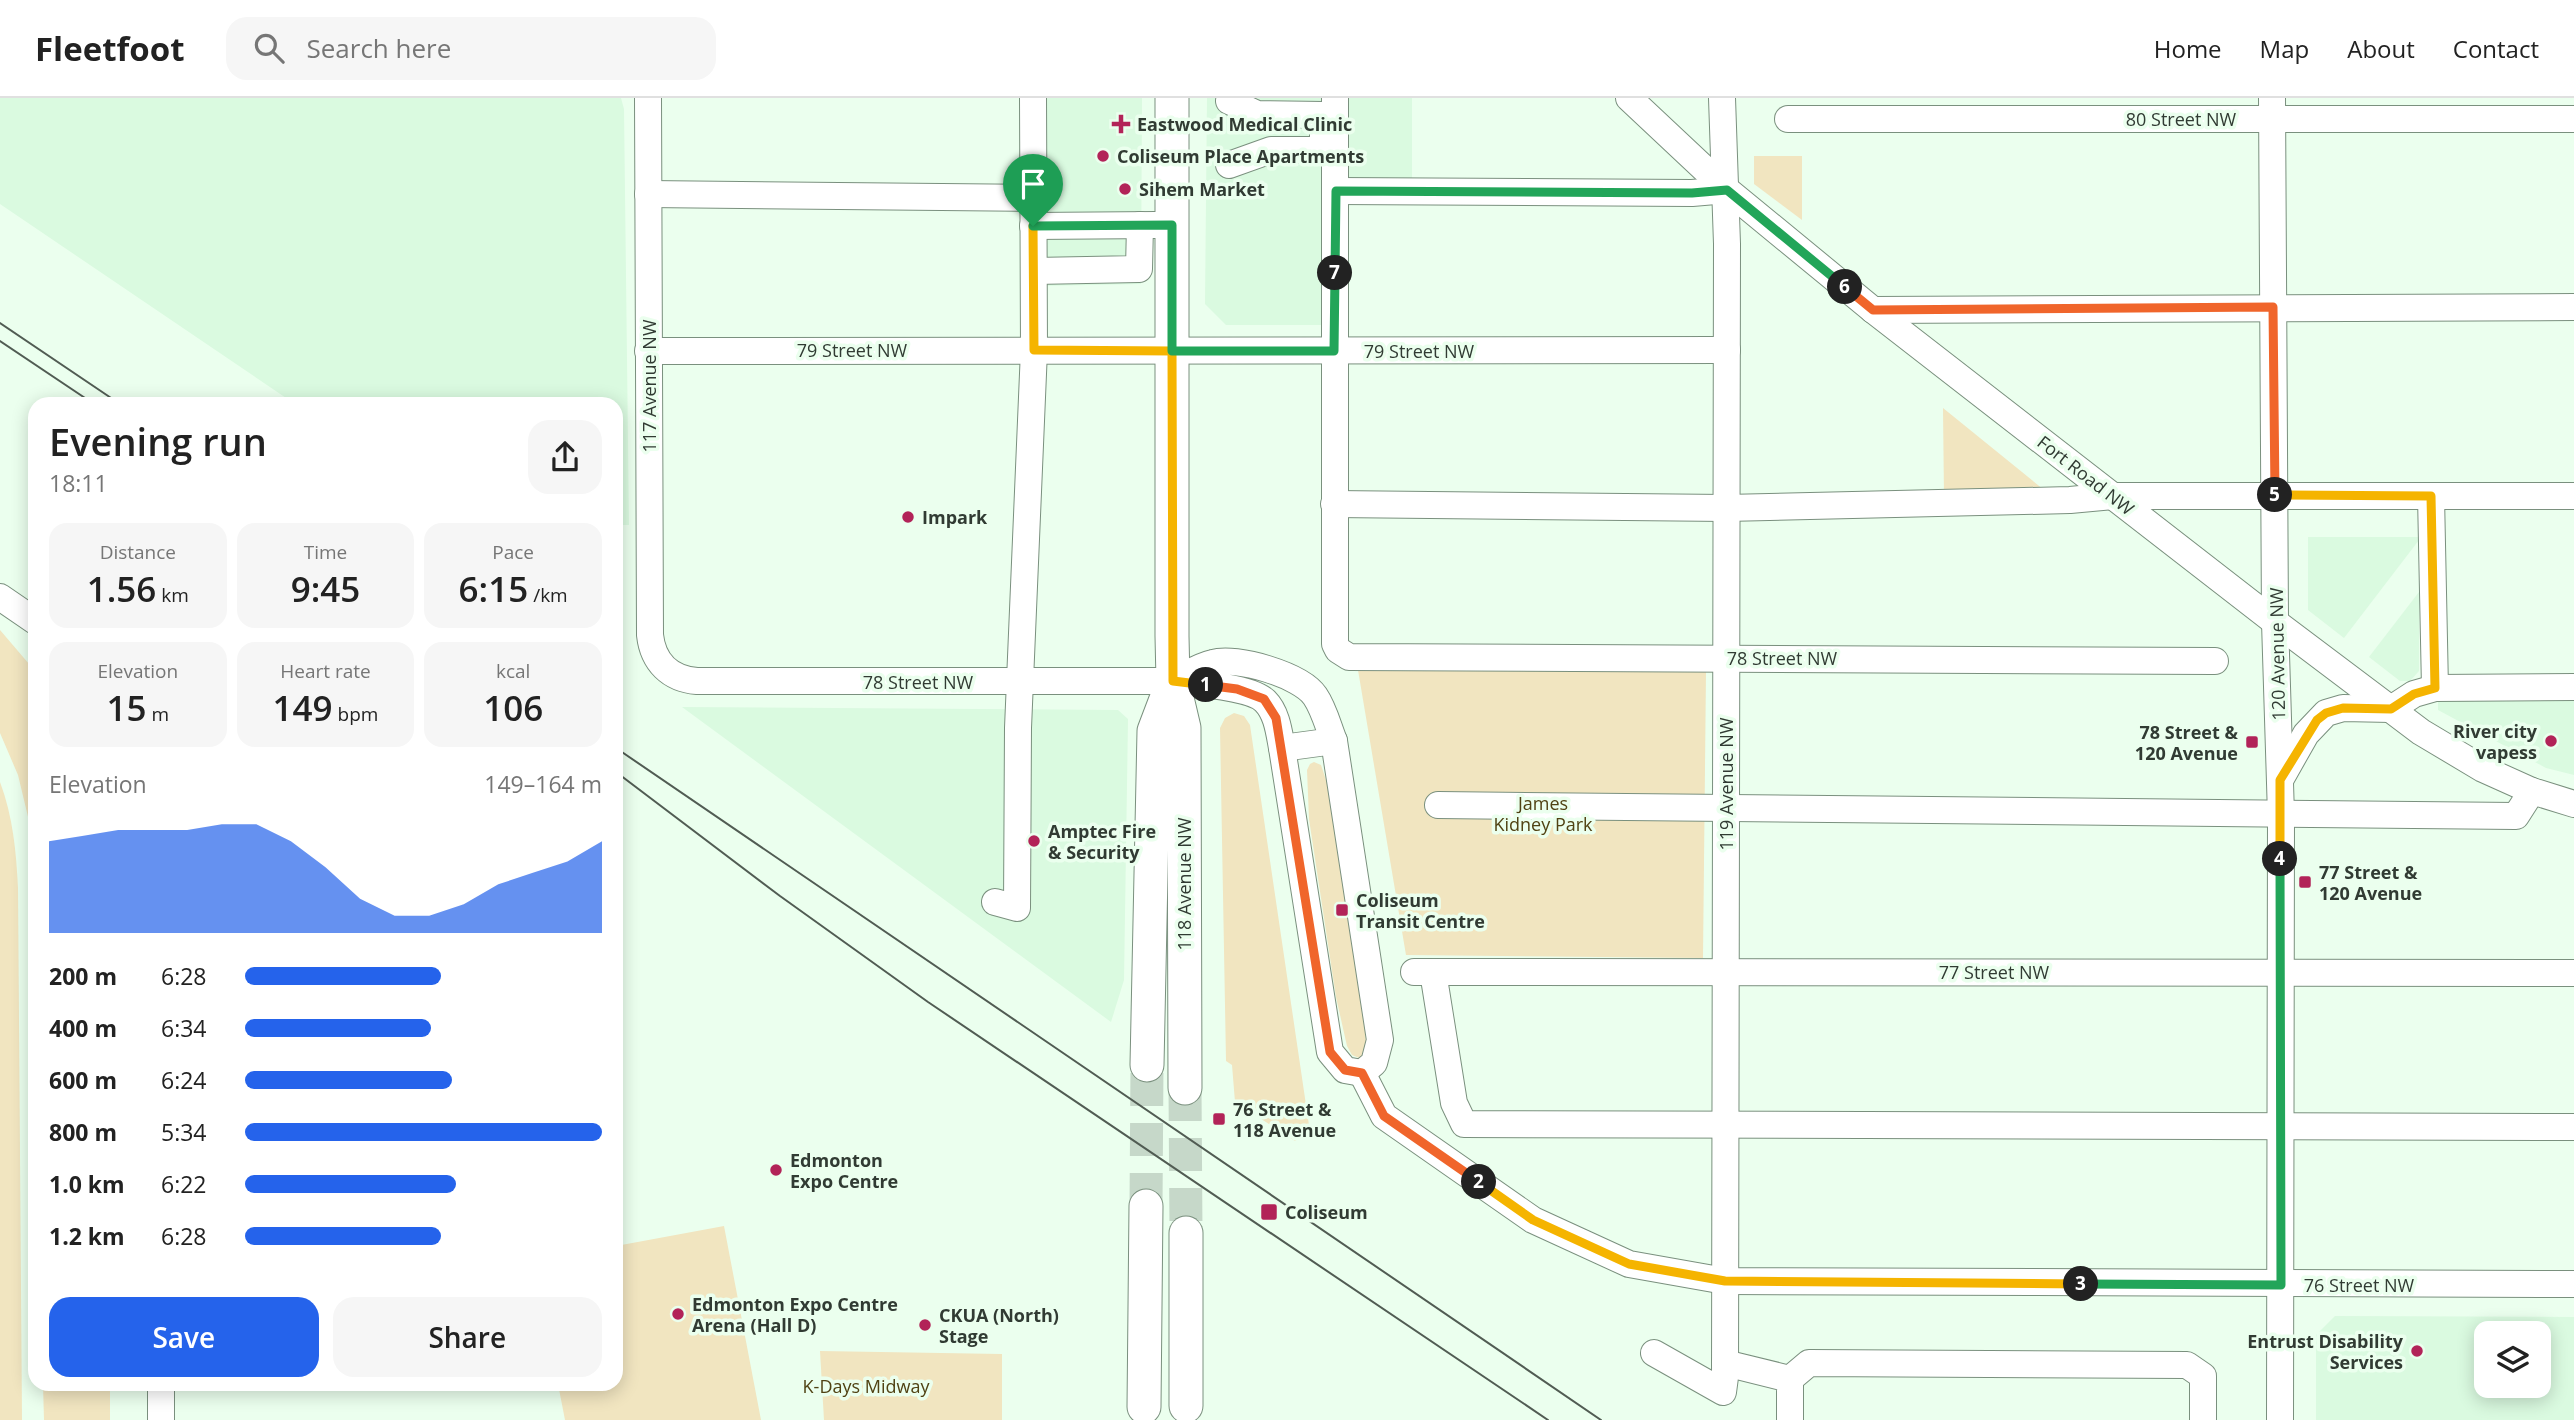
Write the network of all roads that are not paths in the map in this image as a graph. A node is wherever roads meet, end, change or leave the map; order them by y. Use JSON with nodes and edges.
{"nodes":[{"id":1,"x":648,"y":98,"type":"edge"},
{"id":2,"x":1033,"y":98,"type":"edge"},
{"id":3,"x":1172,"y":98,"type":"edge"},
{"id":4,"x":1335,"y":98,"type":"edge"},
{"id":5,"x":1629,"y":98,"type":"edge"},
{"id":6,"x":1722,"y":98,"type":"edge"},
{"id":7,"x":1229,"y":102,"type":"dead end"},
{"id":8,"x":2272,"y":108,"type":"edge"},
{"id":9,"x":2574,"y":118,"type":"edge"},
{"id":10,"x":1788,"y":119,"type":"dead end"},
{"id":11,"x":1230,"y":165,"type":"dead end"},
{"id":12,"x":1727,"y":190,"type":"junction"},
{"id":13,"x":1336,"y":191,"type":"junction"},
{"id":14,"x":648,"y":194,"type":"junction"},
{"id":15,"x":1033,"y":198,"type":"junction"},
{"id":16,"x":1156,"y":225,"type":"junction"},
{"id":17,"x":1033,"y":226,"type":"junction"},
{"id":18,"x":1034,"y":271,"type":"junction"},
{"id":19,"x":2273,"y":307,"type":"junction"},
{"id":20,"x":2574,"y":307,"type":"edge"},
{"id":21,"x":1873,"y":310,"type":"junction"},
{"id":22,"x":1034,"y":350,"type":"junction"},
{"id":23,"x":1727,"y":350,"type":"junction"},
{"id":24,"x":648,"y":351,"type":"junction"},
{"id":25,"x":1172,"y":351,"type":"junction"},
{"id":26,"x":1334,"y":351,"type":"junction"},
{"id":27,"x":2275,"y":495,"type":"junction"},
{"id":28,"x":2113,"y":496,"type":"junction"},
{"id":29,"x":2431,"y":496,"type":"junction"},
{"id":30,"x":2574,"y":496,"type":"edge"},
{"id":31,"x":1334,"y":504,"type":"junction"},
{"id":32,"x":1726,"y":508,"type":"junction"},
{"id":33,"x":0,"y":597,"type":"edge"},
{"id":34,"x":28,"y":616,"type":"edge"},
{"id":35,"x":2275,"y":622,"type":"junction"},
{"id":36,"x":1726,"y":658,"type":"junction"},
{"id":37,"x":2215,"y":661,"type":"dead end"},
{"id":38,"x":666,"y":669,"type":"joint"},
{"id":39,"x":1173,"y":681,"type":"junction"},
{"id":40,"x":1020,"y":682,"type":"junction"},
{"id":41,"x":2574,"y":687,"type":"edge"},
{"id":42,"x":2435,"y":688,"type":"junction"},
{"id":43,"x":2391,"y":709,"type":"junction"},
{"id":44,"x":1334,"y":741,"type":"junction"},
{"id":45,"x":1282,"y":748,"type":"junction"},
{"id":46,"x":2280,"y":780,"type":"junction"},
{"id":47,"x":2532,"y":791,"type":"junction"},
{"id":48,"x":2574,"y":804,"type":"edge"},
{"id":49,"x":1438,"y":805,"type":"dead end"},
{"id":50,"x":1726,"y":810,"type":"junction"},
{"id":51,"x":2281,"y":815,"type":"junction"},
{"id":52,"x":995,"y":902,"type":"dead end"},
{"id":53,"x":1725,"y":972,"type":"junction"},
{"id":54,"x":2279,"y":973,"type":"junction"},
{"id":55,"x":2574,"y":973,"type":"edge"},
{"id":56,"x":1147,"y":1065,"type":"tunnel mouth"},
{"id":57,"x":1362,"y":1073,"type":"junction"},
{"id":58,"x":1185,"y":1088,"type":"tunnel mouth"},
{"id":59,"x":1725,"y":1123,"type":"junction"},
{"id":60,"x":2280,"y":1126,"type":"junction"},
{"id":61,"x":2574,"y":1127,"type":"edge"},
{"id":62,"x":1146,"y":1206,"type":"tunnel mouth"},
{"id":63,"x":1186,"y":1233,"type":"tunnel mouth"},
{"id":64,"x":1725,"y":1281,"type":"junction"},
{"id":65,"x":2574,"y":1284,"type":"edge"},
{"id":66,"x":2281,"y":1285,"type":"junction"},
{"id":67,"x":1654,"y":1353,"type":"dead end"},
{"id":68,"x":1725,"y":1363,"type":"junction"},
{"id":69,"x":1790,"y":1379,"type":"junction"},
{"id":70,"x":161,"y":1391,"type":"edge"},
{"id":71,"x":1186,"y":1406,"type":"dead end"},
{"id":72,"x":1144,"y":1407,"type":"dead end"},
{"id":73,"x":161,"y":1420,"type":"edge"},
{"id":74,"x":1790,"y":1420,"type":"edge"},
{"id":75,"x":2203,"y":1420,"type":"edge"},
{"id":76,"x":2280,"y":1420,"type":"edge"}],
"edges":[{"from":1,"to":14,"type":"street","name":"117 Avenue NW"},
{"from":2,"to":15,"type":"street"},
{"from":3,"to":16,"type":"main road","name":"118 Avenue NW"},
{"from":4,"to":13,"type":"street"},
{"from":5,"to":12,"type":"street","name":"Fort Road NW"},
{"from":6,"to":12,"type":"street","name":"119 Avenue NW"},
{"from":7,"to":11,"type":"street"},
{"from":8,"to":9,"type":"street","name":"80 Street NW"},
{"from":8,"to":10,"type":"street","name":"80 Street NW"},
{"from":8,"to":19,"type":"street","name":"120 Avenue NW"},
{"from":12,"to":13,"type":"street"},
{"from":12,"to":21,"type":"street","name":"Fort Road NW"},
{"from":12,"to":23,"type":"street","name":"119 Avenue NW"},
{"from":13,"to":26,"type":"street"},
{"from":14,"to":15,"type":"street"},
{"from":14,"to":24,"type":"street","name":"117 Avenue NW"},
{"from":15,"to":17,"type":"street"},
{"from":16,"to":17,"type":"street"},
{"from":16,"to":18,"type":"street"},
{"from":16,"to":25,"type":"main road","name":"118 Avenue NW"},
{"from":17,"to":18,"type":"street"},
{"from":18,"to":22,"type":"street"},
{"from":19,"to":20,"type":"street"},
{"from":19,"to":21,"type":"street"},
{"from":19,"to":27,"type":"street","name":"120 Avenue NW"},
{"from":21,"to":28,"type":"street","name":"Fort Road NW"},
{"from":22,"to":24,"type":"street","name":"79 Street NW"},
{"from":22,"to":25,"type":"street","name":"79 Street NW"},
{"from":22,"to":40,"type":"street"},
{"from":23,"to":26,"type":"street","name":"79 Street NW"},
{"from":23,"to":32,"type":"street","name":"119 Avenue NW"},
{"from":24,"to":38,"type":"street","name":"117 Avenue NW"},
{"from":25,"to":26,"type":"street","name":"79 Street NW"},
{"from":25,"to":39,"type":"main road","name":"118 Avenue NW"},
{"from":26,"to":31,"type":"street"},
{"from":27,"to":28,"type":"street"},
{"from":27,"to":29,"type":"street"},
{"from":27,"to":35,"type":"street","name":"120 Avenue NW"},
{"from":28,"to":32,"type":"street"},
{"from":28,"to":35,"type":"street","name":"Fort Road NW"},
{"from":29,"to":30,"type":"street"},
{"from":29,"to":42,"type":"street"},
{"from":31,"to":32,"type":"street"},
{"from":31,"to":36,"type":"street","name":"78 Street NW"},
{"from":32,"to":36,"type":"street","name":"119 Avenue NW"},
{"from":33,"to":34,"type":"street"},
{"from":35,"to":43,"type":"street","name":"Fort Road NW"},
{"from":35,"to":46,"type":"street","name":"120 Avenue NW"},
{"from":36,"to":37,"type":"street","name":"78 Street NW"},
{"from":36,"to":50,"type":"street","name":"119 Avenue NW"},
{"from":38,"to":40,"type":"street","name":"78 Street NW"},
{"from":39,"to":40,"type":"street","name":"78 Street NW"},
{"from":39,"to":44,"type":"street"},
{"from":39,"to":45,"type":"street","name":"78 Street NW"},
{"from":39,"to":56,"type":"main road","name":"118 Avenue NW"},
{"from":39,"to":58,"type":"main road","name":"118 Avenue NW"},
{"from":40,"to":52,"type":"street"},
{"from":41,"to":42,"type":"street"},
{"from":42,"to":43,"type":"street"},
{"from":43,"to":46,"type":"street"},
{"from":43,"to":47,"type":"street","name":"Fort Road NW"},
{"from":44,"to":45,"type":"street"},
{"from":44,"to":57,"type":"street"},
{"from":45,"to":57,"type":"street"},
{"from":46,"to":51,"type":"street","name":"120 Avenue NW"},
{"from":47,"to":48,"type":"street","name":"Fort Road NW"},
{"from":47,"to":51,"type":"street"},
{"from":49,"to":50,"type":"street"},
{"from":50,"to":51,"type":"street"},
{"from":50,"to":53,"type":"street","name":"119 Avenue NW"},
{"from":51,"to":54,"type":"street","name":"120 Avenue NW"},
{"from":53,"to":54,"type":"street","name":"77 Street NW"},
{"from":53,"to":59,"type":"street","name":"119 Avenue NW"},
{"from":53,"to":59,"type":"street","name":"77 Street NW"},
{"from":54,"to":55,"type":"street","name":"77 Street NW"},
{"from":54,"to":60,"type":"street","name":"120 Avenue NW"},
{"from":57,"to":64,"type":"street","name":"76 Street NW"},
{"from":59,"to":60,"type":"street"},
{"from":59,"to":64,"type":"street","name":"119 Avenue NW"},
{"from":60,"to":61,"type":"street"},
{"from":60,"to":66,"type":"street","name":"120 Avenue NW"},
{"from":62,"to":72,"type":"main road"},
{"from":63,"to":71,"type":"main road"},
{"from":64,"to":66,"type":"street","name":"76 Street NW"},
{"from":64,"to":68,"type":"street","name":"119 Avenue NW"},
{"from":65,"to":66,"type":"street","name":"76 Street NW"},
{"from":66,"to":76,"type":"street","name":"120 Avenue NW"},
{"from":67,"to":68,"type":"street","name":"119 Avenue NW"},
{"from":68,"to":69,"type":"street"},
{"from":69,"to":74,"type":"street"},
{"from":69,"to":75,"type":"street"},
{"from":70,"to":73,"type":"street"}]}
